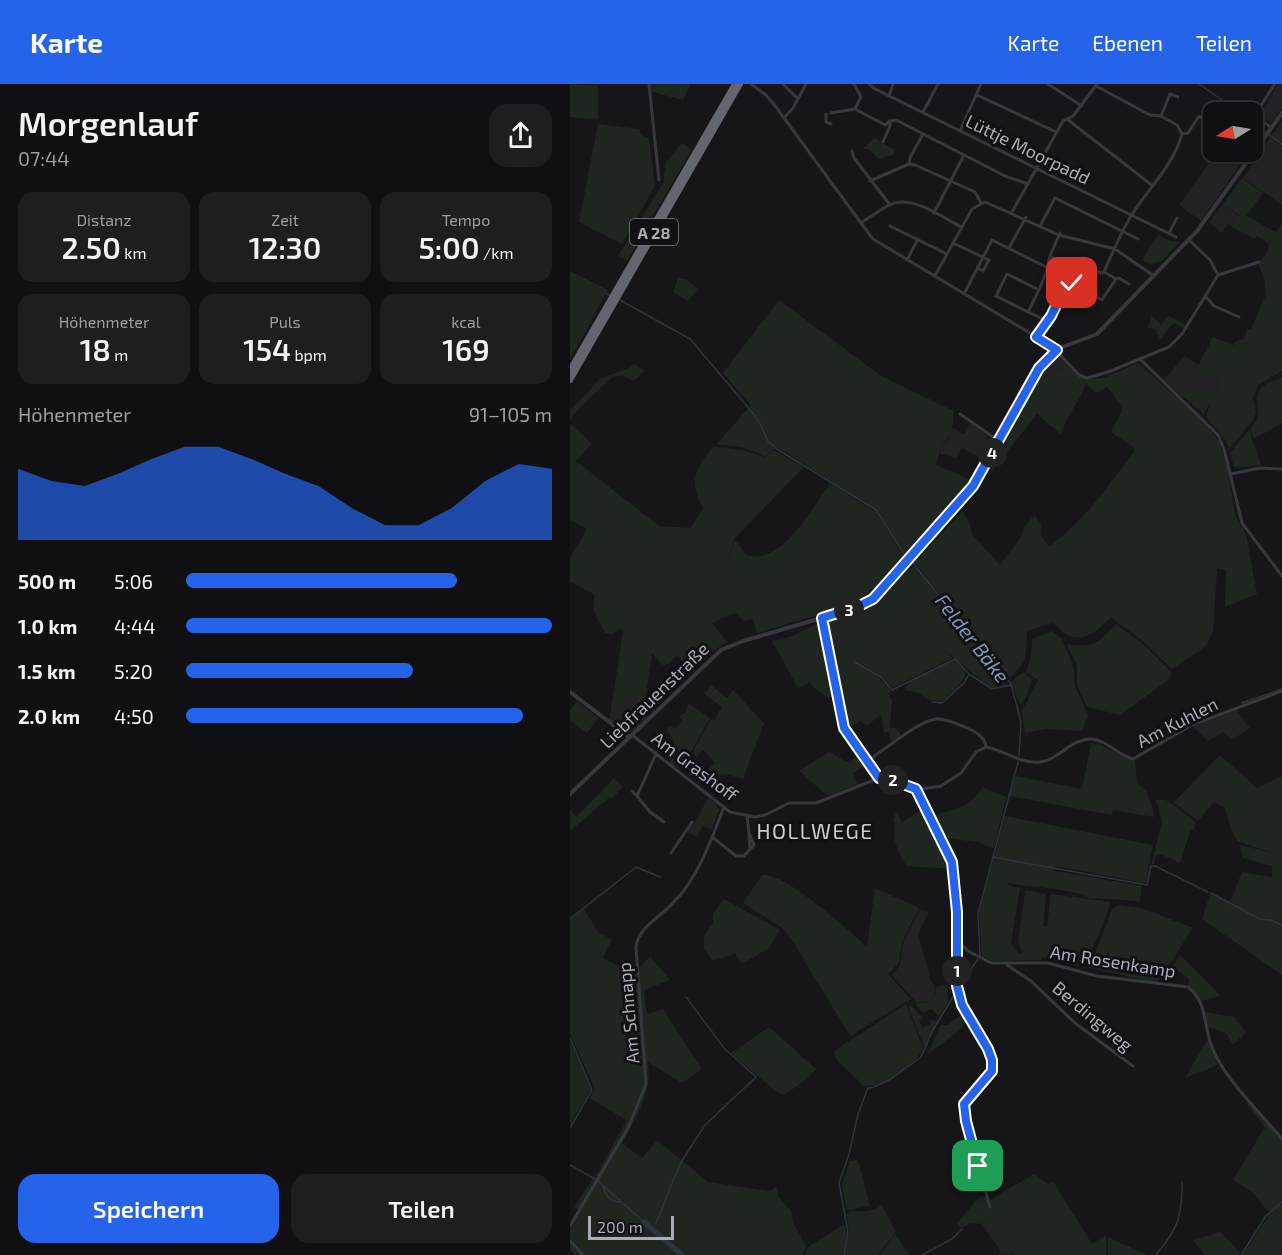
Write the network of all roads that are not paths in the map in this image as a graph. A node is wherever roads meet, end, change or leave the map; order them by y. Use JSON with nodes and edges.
{"nodes":[{"id":1,"x":650,"y":84,"type":"edge"},
{"id":2,"x":735,"y":84,"type":"edge"},
{"id":3,"x":740,"y":84,"type":"edge"},
{"id":4,"x":751,"y":84,"type":"edge"},
{"id":5,"x":783,"y":84,"type":"edge"},
{"id":6,"x":806,"y":84,"type":"edge"},
{"id":7,"x":854,"y":84,"type":"edge"},
{"id":8,"x":869,"y":84,"type":"edge"},
{"id":9,"x":893,"y":84,"type":"edge"},
{"id":10,"x":938,"y":84,"type":"edge"},
{"id":11,"x":981,"y":84,"type":"edge"},
{"id":12,"x":1048,"y":84,"type":"edge"},
{"id":13,"x":1097,"y":85,"type":"edge"},
{"id":14,"x":1274,"y":85,"type":"edge"},
{"id":15,"x":977,"y":95,"type":"junction"},
{"id":16,"x":889,"y":96,"type":"junction"},
{"id":17,"x":1178,"y":97,"type":"dead end"},
{"id":18,"x":799,"y":100,"type":"junction"},
{"id":19,"x":1263,"y":102,"type":"edge"},
{"id":20,"x":1082,"y":106,"type":"junction"},
{"id":21,"x":855,"y":110,"type":"junction"},
{"id":22,"x":924,"y":112,"type":"junction"},
{"id":23,"x":831,"y":113,"type":"dead end"},
{"id":24,"x":1282,"y":113,"type":"edge"},
{"id":25,"x":826,"y":114,"type":"dead end"},
{"id":26,"x":1161,"y":116,"type":"junction"},
{"id":27,"x":784,"y":117,"type":"junction"},
{"id":28,"x":1203,"y":118,"type":"edge"},
{"id":29,"x":1067,"y":119,"type":"junction"},
{"id":30,"x":890,"y":121,"type":"junction"},
{"id":31,"x":831,"y":124,"type":"dead end"},
{"id":32,"x":1263,"y":124,"type":"edge"},
{"id":33,"x":1271,"y":129,"type":"junction"},
{"id":34,"x":960,"y":130,"type":"junction"},
{"id":35,"x":1056,"y":132,"type":"junction"},
{"id":36,"x":923,"y":134,"type":"junction"},
{"id":37,"x":1182,"y":134,"type":"junction"},
{"id":38,"x":883,"y":142,"type":"dead end"},
{"id":39,"x":852,"y":151,"type":"dead end"},
{"id":40,"x":964,"y":155,"type":"junction"},
{"id":41,"x":909,"y":164,"type":"junction"},
{"id":42,"x":1035,"y":167,"type":"junction"},
{"id":43,"x":659,"y":180,"type":"dead end"},
{"id":44,"x":950,"y":180,"type":"junction"},
{"id":45,"x":870,"y":181,"type":"junction"},
{"id":46,"x":1028,"y":184,"type":"junction"},
{"id":47,"x":1152,"y":186,"type":"junction"},
{"id":48,"x":981,"y":203,"type":"junction"},
{"id":49,"x":890,"y":205,"type":"junction"},
{"id":50,"x":1012,"y":212,"type":"junction"},
{"id":51,"x":934,"y":213,"type":"junction"},
{"id":52,"x":1132,"y":215,"type":"junction"},
{"id":53,"x":1025,"y":218,"type":"junction"},
{"id":54,"x":1177,"y":218,"type":"dead end"},
{"id":55,"x":861,"y":223,"type":"junction"},
{"id":56,"x":890,"y":226,"type":"dead end"},
{"id":57,"x":1040,"y":226,"type":"junction"},
{"id":58,"x":962,"y":227,"type":"junction"},
{"id":59,"x":1124,"y":231,"type":"junction"},
{"id":60,"x":1169,"y":233,"type":"junction"},
{"id":61,"x":1060,"y":234,"type":"junction"},
{"id":62,"x":1176,"y":237,"type":"dead end"},
{"id":63,"x":1138,"y":239,"type":"dead end"},
{"id":64,"x":1189,"y":240,"type":"junction"},
{"id":65,"x":917,"y":241,"type":"junction"},
{"id":66,"x":953,"y":243,"type":"junction"},
{"id":67,"x":1009,"y":248,"type":"junction"},
{"id":68,"x":1115,"y":249,"type":"junction"},
{"id":69,"x":947,"y":254,"type":"junction"},
{"id":70,"x":1050,"y":256,"type":"junction"},
{"id":71,"x":983,"y":258,"type":"junction"},
{"id":72,"x":907,"y":260,"type":"junction"},
{"id":73,"x":1259,"y":262,"type":"dead end"},
{"id":74,"x":1046,"y":267,"type":"junction"},
{"id":75,"x":1073,"y":267,"type":"junction"},
{"id":76,"x":978,"y":268,"type":"junction"},
{"id":77,"x":1104,"y":272,"type":"junction"},
{"id":78,"x":936,"y":274,"type":"dead end"},
{"id":79,"x":1218,"y":275,"type":"junction"},
{"id":80,"x":1154,"y":276,"type":"junction"},
{"id":81,"x":1116,"y":279,"type":"junction"},
{"id":82,"x":1070,"y":282,"type":"junction"},
{"id":83,"x":1129,"y":284,"type":"dead end"},
{"id":84,"x":1039,"y":290,"type":"junction"},
{"id":85,"x":1084,"y":290,"type":"junction"},
{"id":86,"x":964,"y":294,"type":"junction"},
{"id":87,"x":1205,"y":296,"type":"junction"},
{"id":88,"x":1057,"y":303,"type":"junction"},
{"id":89,"x":1028,"y":312,"type":"junction"},
{"id":90,"x":1239,"y":318,"type":"dead end"},
{"id":91,"x":1047,"y":321,"type":"junction"},
{"id":92,"x":1036,"y":337,"type":"junction"},
{"id":93,"x":1057,"y":350,"type":"junction"},
{"id":94,"x":1140,"y":359,"type":"junction"},
{"id":95,"x":570,"y":370,"type":"edge"},
{"id":96,"x":570,"y":380,"type":"edge"},
{"id":97,"x":960,"y":414,"type":"dead end"},
{"id":98,"x":999,"y":441,"type":"junction"},
{"id":99,"x":1282,"y":469,"type":"edge"},
{"id":100,"x":1230,"y":474,"type":"junction"},
{"id":101,"x":1282,"y":576,"type":"edge"},
{"id":102,"x":822,"y":618,"type":"junction"},
{"id":103,"x":1282,"y":691,"type":"edge"},
{"id":104,"x":570,"y":692,"type":"edge"},
{"id":105,"x":631,"y":736,"type":"junction"},
{"id":106,"x":986,"y":747,"type":"junction"},
{"id":107,"x":656,"y":754,"type":"junction"},
{"id":108,"x":866,"y":761,"type":"junction"},
{"id":109,"x":876,"y":777,"type":"junction"},
{"id":110,"x":916,"y":789,"type":"junction"},
{"id":111,"x":632,"y":791,"type":"dead end"},
{"id":112,"x":570,"y":794,"type":"edge"},
{"id":113,"x":637,"y":796,"type":"junction"},
{"id":114,"x":723,"y":807,"type":"junction"},
{"id":115,"x":747,"y":816,"type":"junction"},
{"id":116,"x":664,"y":822,"type":"dead end"},
{"id":117,"x":692,"y":822,"type":"dead end"},
{"id":118,"x":711,"y":836,"type":"junction"},
{"id":119,"x":672,"y":854,"type":"dead end"},
{"id":120,"x":957,"y":939,"type":"junction"},
{"id":121,"x":964,"y":948,"type":"junction"},
{"id":122,"x":957,"y":952,"type":"junction"},
{"id":123,"x":1007,"y":964,"type":"junction"},
{"id":124,"x":1133,"y":1066,"type":"dead end"},
{"id":125,"x":1282,"y":1139,"type":"edge"},
{"id":126,"x":990,"y":1207,"type":"dead end"},
{"id":127,"x":570,"y":1226,"type":"edge"},
{"id":128,"x":570,"y":1241,"type":"edge"},
{"id":129,"x":583,"y":1255,"type":"edge"}],
"edges":[{"from":1,"to":43,"type":"street"},
{"from":2,"to":95,"type":"highway","number":"A 28"},
{"from":3,"to":96,"type":"highway","number":"A 28"},
{"from":4,"to":27,"type":"street"},
{"from":5,"to":18,"type":"street"},
{"from":6,"to":18,"type":"street"},
{"from":7,"to":21,"type":"street"},
{"from":8,"to":16,"type":"street","name":"Lüttje Moorpadd"},
{"from":9,"to":16,"type":"street"},
{"from":10,"to":22,"type":"street"},
{"from":11,"to":15,"type":"street"},
{"from":12,"to":20,"type":"street"},
{"from":13,"to":20,"type":"street"},
{"from":13,"to":26,"type":"street"},
{"from":14,"to":19,"type":"street"},
{"from":15,"to":34,"type":"street"},
{"from":15,"to":35,"type":"street"},
{"from":16,"to":22,"type":"street","name":"Lüttje Moorpadd"},
{"from":17,"to":26,"type":"street"},
{"from":18,"to":27,"type":"street"},
{"from":20,"to":29,"type":"street"},
{"from":21,"to":23,"type":"street"},
{"from":21,"to":30,"type":"street"},
{"from":22,"to":34,"type":"street","name":"Lüttje Moorpadd"},
{"from":24,"to":33,"type":"street"},
{"from":25,"to":31,"type":"street"},
{"from":26,"to":37,"type":"street"},
{"from":27,"to":55,"type":"street"},
{"from":28,"to":37,"type":"street"},
{"from":29,"to":35,"type":"street"},
{"from":29,"to":47,"type":"street"},
{"from":30,"to":36,"type":"street"},
{"from":30,"to":38,"type":"street"},
{"from":32,"to":33,"type":"street"},
{"from":33,"to":64,"type":"street"},
{"from":34,"to":42,"type":"street","name":"Lüttje Moorpadd"},
{"from":35,"to":42,"type":"street"},
{"from":36,"to":40,"type":"street"},
{"from":36,"to":41,"type":"street"},
{"from":37,"to":47,"type":"street"},
{"from":39,"to":45,"type":"street"},
{"from":40,"to":44,"type":"street"},
{"from":40,"to":46,"type":"street"},
{"from":41,"to":44,"type":"street"},
{"from":41,"to":45,"type":"street"},
{"from":42,"to":46,"type":"street"},
{"from":42,"to":52,"type":"street","name":"Lüttje Moorpadd"},
{"from":44,"to":48,"type":"street"},
{"from":44,"to":51,"type":"street"},
{"from":45,"to":49,"type":"street"},
{"from":46,"to":50,"type":"street"},
{"from":47,"to":52,"type":"street"},
{"from":48,"to":50,"type":"street"},
{"from":48,"to":58,"type":"street"},
{"from":49,"to":51,"type":"street"},
{"from":49,"to":55,"type":"street"},
{"from":50,"to":53,"type":"street"},
{"from":51,"to":58,"type":"street"},
{"from":52,"to":59,"type":"street"},
{"from":52,"to":60,"type":"street","name":"Lüttje Moorpadd"},
{"from":53,"to":57,"type":"street"},
{"from":53,"to":67,"type":"street"},
{"from":54,"to":60,"type":"street"},
{"from":55,"to":72,"type":"street"},
{"from":56,"to":65,"type":"street"},
{"from":57,"to":59,"type":"street"},
{"from":57,"to":61,"type":"street"},
{"from":58,"to":66,"type":"street"},
{"from":59,"to":63,"type":"street"},
{"from":59,"to":68,"type":"street"},
{"from":60,"to":62,"type":"street","name":"Lüttje Moorpadd"},
{"from":61,"to":68,"type":"street"},
{"from":61,"to":70,"type":"street"},
{"from":64,"to":79,"type":"street"},
{"from":64,"to":80,"type":"street"},
{"from":65,"to":69,"type":"street"},
{"from":65,"to":72,"type":"street"},
{"from":66,"to":69,"type":"street"},
{"from":66,"to":71,"type":"street"},
{"from":67,"to":71,"type":"street"},
{"from":67,"to":74,"type":"street"},
{"from":68,"to":77,"type":"street"},
{"from":68,"to":80,"type":"street"},
{"from":69,"to":78,"type":"street"},
{"from":70,"to":74,"type":"street"},
{"from":70,"to":75,"type":"street"},
{"from":71,"to":76,"type":"street"},
{"from":71,"to":76,"type":"street"},
{"from":72,"to":86,"type":"street"},
{"from":73,"to":79,"type":"street"},
{"from":74,"to":84,"type":"street"},
{"from":75,"to":77,"type":"street"},
{"from":75,"to":82,"type":"street"},
{"from":76,"to":86,"type":"street"},
{"from":77,"to":81,"type":"street"},
{"from":79,"to":87,"type":"street"},
{"from":80,"to":93,"type":"street"},
{"from":81,"to":83,"type":"street"},
{"from":81,"to":85,"type":"street"},
{"from":82,"to":85,"type":"street"},
{"from":82,"to":88,"type":"street"},
{"from":84,"to":89,"type":"street"},
{"from":84,"to":89,"type":"street"},
{"from":85,"to":88,"type":"street"},
{"from":86,"to":92,"type":"street"},
{"from":87,"to":90,"type":"street"},
{"from":87,"to":94,"type":"street"},
{"from":88,"to":91,"type":"street"},
{"from":89,"to":91,"type":"street"},
{"from":91,"to":92,"type":"street"},
{"from":92,"to":93,"type":"street"},
{"from":93,"to":94,"type":"street"},
{"from":93,"to":98,"type":"street","name":"Liebfrauenstraße"},
{"from":94,"to":100,"type":"street"},
{"from":97,"to":98,"type":"street"},
{"from":98,"to":102,"type":"street","name":"Liebfrauenstraße"},
{"from":99,"to":100,"type":"street"},
{"from":100,"to":101,"type":"street"},
{"from":102,"to":105,"type":"street","name":"Liebfrauenstraße"},
{"from":102,"to":108,"type":"street"},
{"from":103,"to":106,"type":"street","name":"Am Kuhlen"},
{"from":104,"to":105,"type":"street"},
{"from":105,"to":107,"type":"street","name":"Am Grashoff"},
{"from":105,"to":112,"type":"street","name":"Liebfrauenstraße"},
{"from":106,"to":108,"type":"street"},
{"from":106,"to":110,"type":"street"},
{"from":107,"to":113,"type":"street"},
{"from":107,"to":114,"type":"street","name":"Am Grashoff"},
{"from":108,"to":109,"type":"street"},
{"from":109,"to":110,"type":"street"},
{"from":109,"to":115,"type":"street","name":"Am Grashoff"},
{"from":110,"to":120,"type":"street"},
{"from":111,"to":113,"type":"street"},
{"from":113,"to":116,"type":"street"},
{"from":114,"to":115,"type":"street","name":"Am Grashoff"},
{"from":114,"to":118,"type":"street","name":"Am Schnapp"},
{"from":115,"to":118,"type":"street"},
{"from":117,"to":119,"type":"street"},
{"from":118,"to":127,"type":"street","name":"Am Schnapp"},
{"from":120,"to":121,"type":"street","name":"Am Rosenkamp"},
{"from":120,"to":122,"type":"street"},
{"from":121,"to":122,"type":"street"},
{"from":121,"to":123,"type":"street","name":"Am Rosenkamp"},
{"from":122,"to":126,"type":"street"},
{"from":123,"to":124,"type":"street","name":"Berdingweg"},
{"from":123,"to":125,"type":"street","name":"Am Rosenkamp"},
{"from":128,"to":129,"type":"street"}]}
